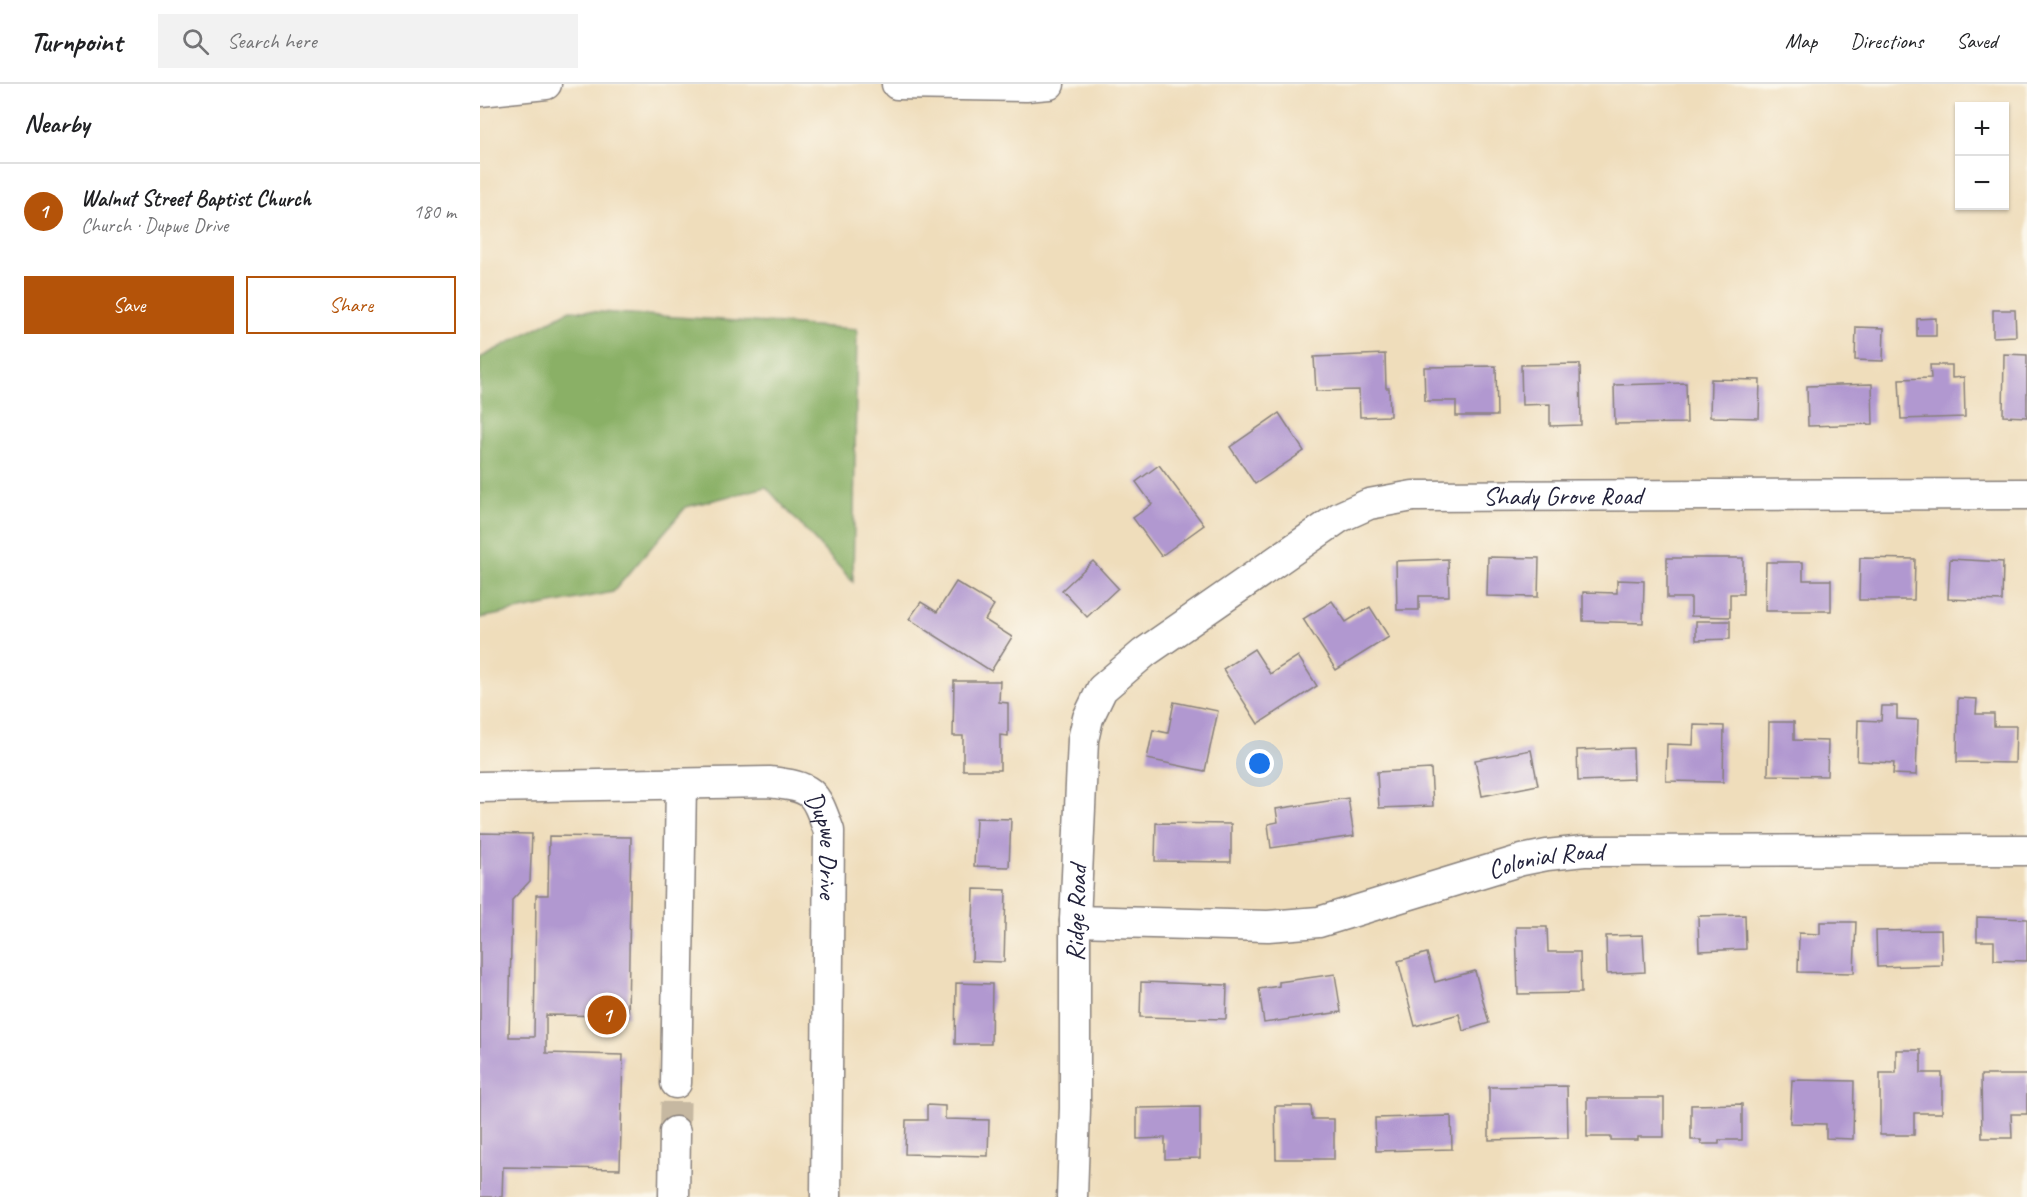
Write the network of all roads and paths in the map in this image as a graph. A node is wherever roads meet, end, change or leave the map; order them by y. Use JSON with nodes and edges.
{"nodes":[{"id":1,"x":546,"y":84,"type":"edge"},
{"id":2,"x":897,"y":84,"type":"edge"},
{"id":3,"x":1049,"y":84,"type":"edge"},
{"id":4,"x":480,"y":91,"type":"edge"},
{"id":5,"x":2027,"y":494,"type":"edge"},
{"id":6,"x":1144,"y":652,"type":"joint"},
{"id":7,"x":681,"y":784,"type":"junction"},
{"id":8,"x":480,"y":787,"type":"edge"},
{"id":9,"x":2027,"y":850,"type":"edge"},
{"id":10,"x":1075,"y":921,"type":"junction"},
{"id":11,"x":676,"y":1083,"type":"tunnel mouth"},
{"id":12,"x":675,"y":1132,"type":"tunnel mouth"},
{"id":13,"x":674,"y":1197,"type":"edge"},
{"id":14,"x":826,"y":1197,"type":"edge"},
{"id":15,"x":1072,"y":1197,"type":"edge"}],
"edges":[{"from":1,"to":4,"type":"street"},
{"from":2,"to":3,"type":"street"},
{"from":5,"to":6,"type":"street","name":"Shady Grove Road"},
{"from":6,"to":10,"type":"street","name":"Ridge Road"},
{"from":7,"to":8,"type":"street","name":"Dupwe Drive"},
{"from":7,"to":11,"type":"street"},
{"from":7,"to":14,"type":"street","name":"Dupwe Drive"},
{"from":9,"to":10,"type":"street","name":"Colonial Road"},
{"from":10,"to":15,"type":"street","name":"Ridge Road"},
{"from":12,"to":13,"type":"street"}]}
